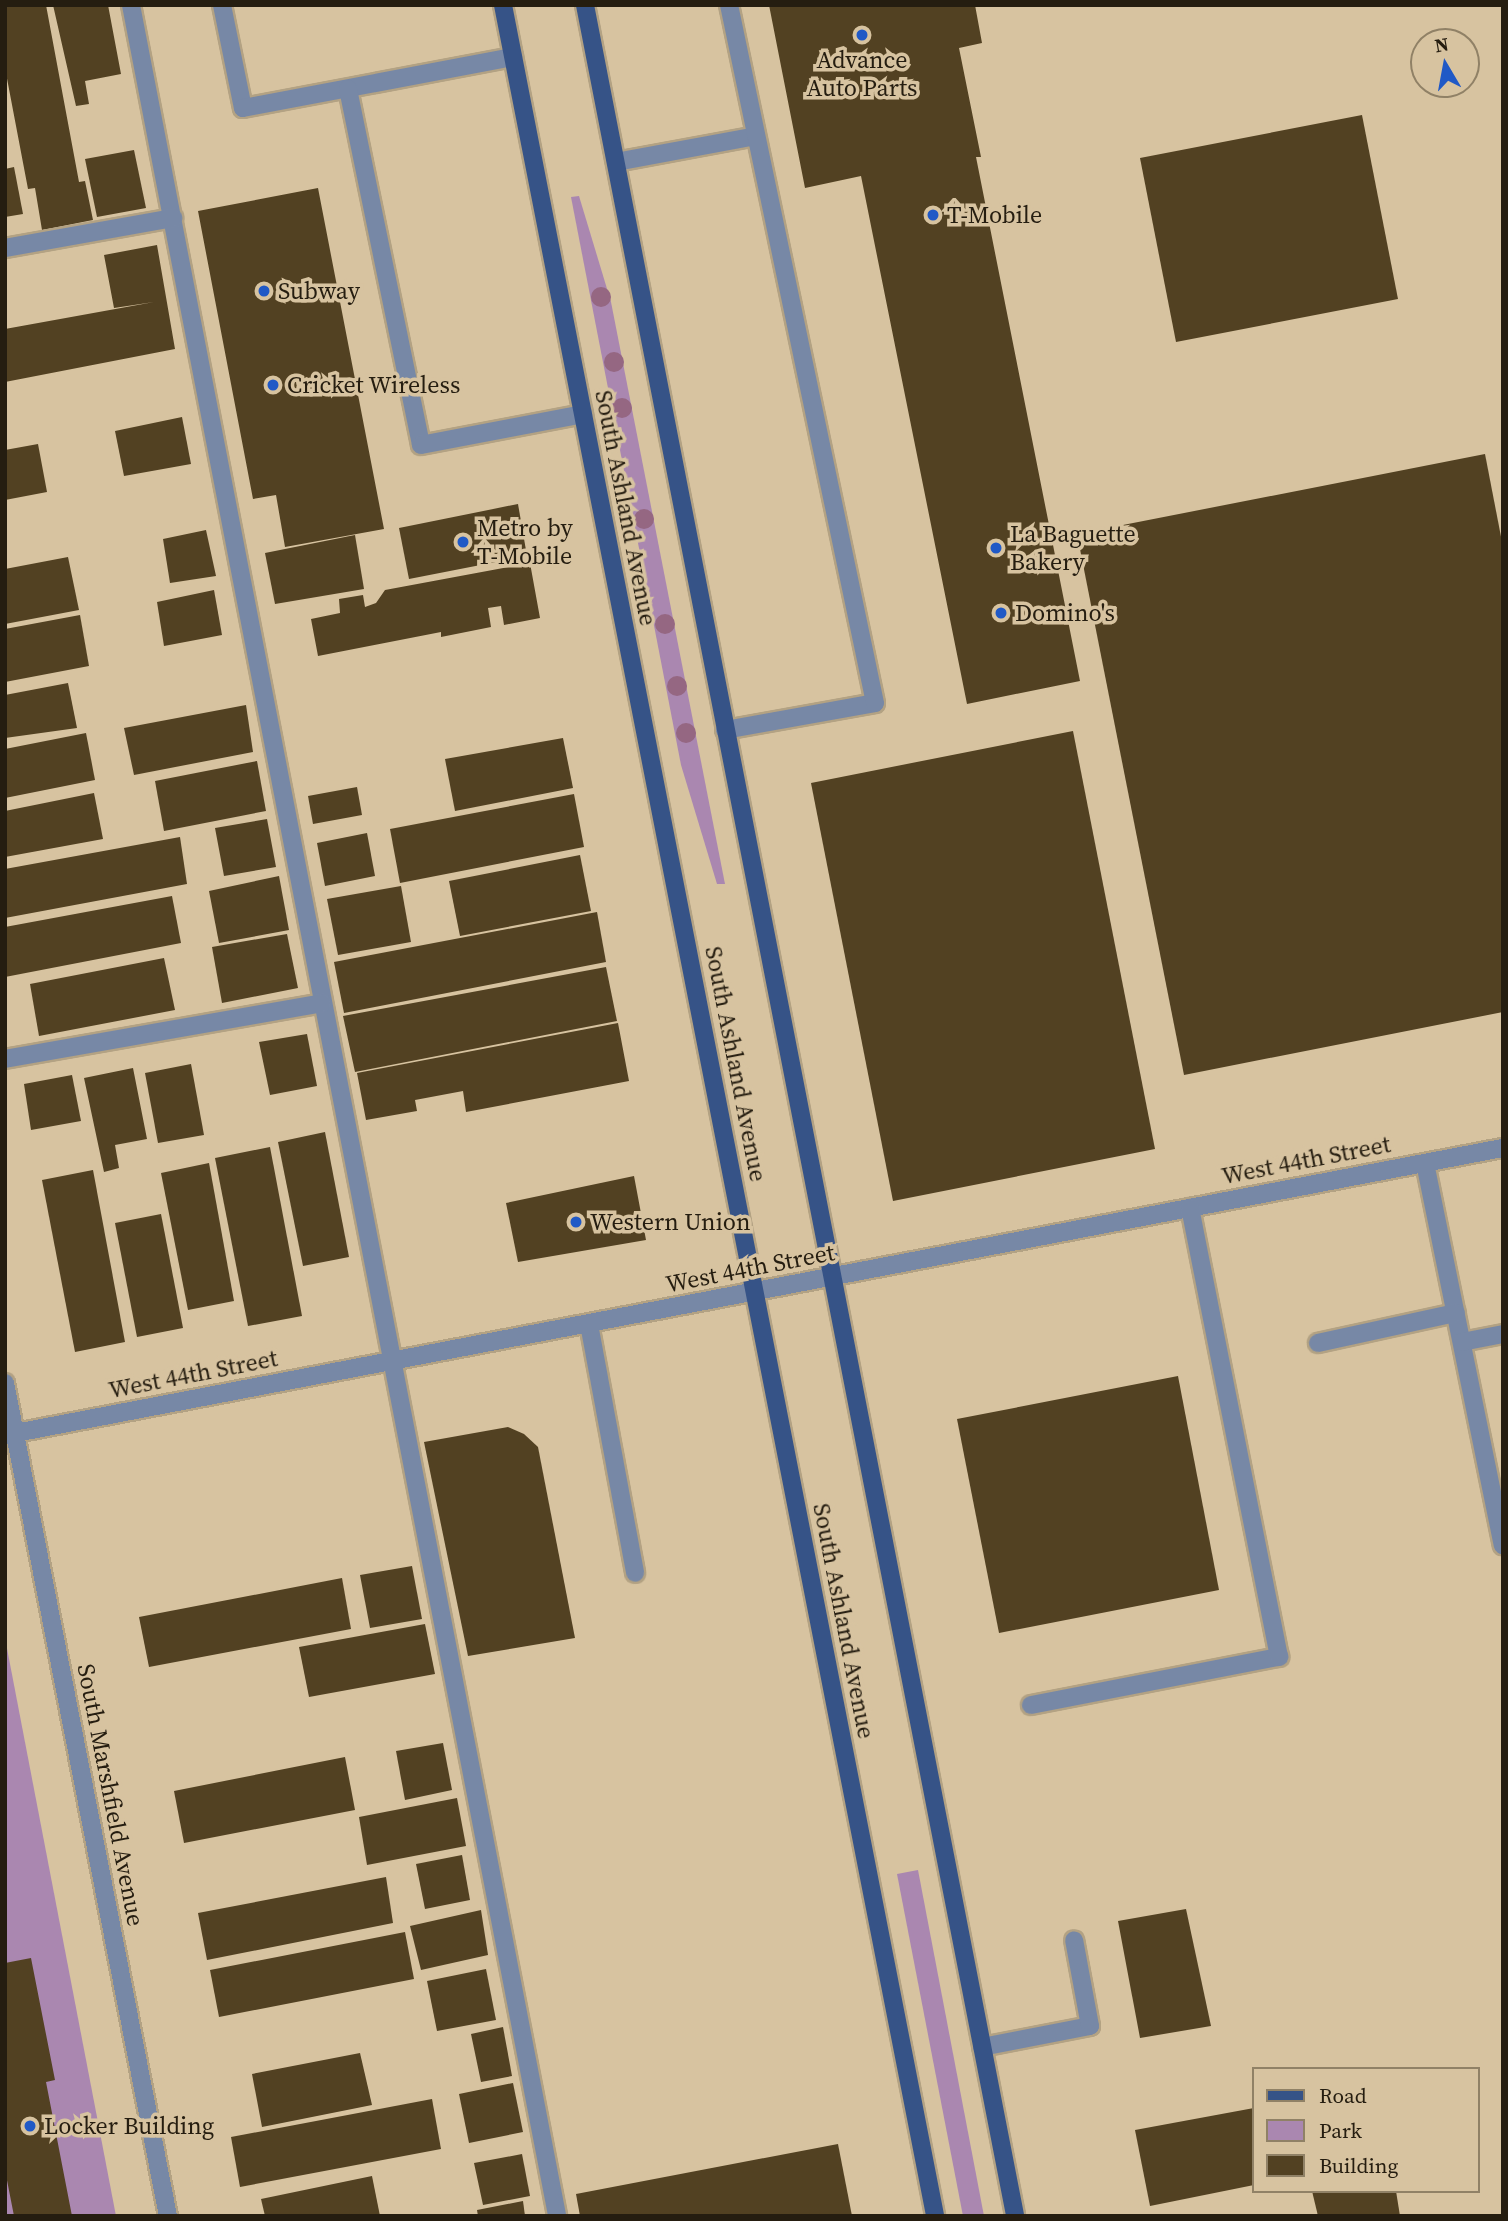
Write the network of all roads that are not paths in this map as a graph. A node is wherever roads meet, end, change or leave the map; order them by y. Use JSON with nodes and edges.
{"nodes":[{"id":1,"x":131,"y":5,"type":"edge"},
{"id":2,"x":222,"y":5,"type":"edge"},
{"id":3,"x":503,"y":5,"type":"edge"},
{"id":4,"x":585,"y":5,"type":"edge"},
{"id":5,"x":729,"y":5,"type":"edge"},
{"id":6,"x":513,"y":57,"type":"junction"},
{"id":7,"x":348,"y":89,"type":"junction"},
{"id":8,"x":756,"y":136,"type":"junction"},
{"id":9,"x":616,"y":162,"type":"junction"},
{"id":10,"x":173,"y":218,"type":"junction"},
{"id":11,"x":5,"y":248,"type":"edge"},
{"id":12,"x":583,"y":414,"type":"junction"},
{"id":13,"x":724,"y":730,"type":"junction"},
{"id":14,"x":321,"y":1003,"type":"junction"},
{"id":15,"x":5,"y":1059,"type":"edge"},
{"id":16,"x":1503,"y":1147,"type":"edge"},
{"id":17,"x":1426,"y":1163,"type":"junction"},
{"id":18,"x":1190,"y":1208,"type":"junction"},
{"id":19,"x":831,"y":1278,"type":"junction"},
{"id":20,"x":755,"y":1292,"type":"junction"},
{"id":21,"x":1456,"y":1313,"type":"junction"},
{"id":22,"x":589,"y":1324,"type":"junction"},
{"id":23,"x":1503,"y":1334,"type":"edge"},
{"id":24,"x":1462,"y":1342,"type":"junction"},
{"id":25,"x":1318,"y":1343,"type":"dead end"},
{"id":26,"x":391,"y":1362,"type":"junction"},
{"id":27,"x":5,"y":1383,"type":"edge"},
{"id":28,"x":10,"y":1434,"type":"edge"},
{"id":29,"x":1503,"y":1545,"type":"edge"},
{"id":30,"x":635,"y":1573,"type":"dead end"},
{"id":31,"x":1031,"y":1705,"type":"dead end"},
{"id":32,"x":1074,"y":1940,"type":"dead end"},
{"id":33,"x":982,"y":2047,"type":"junction"},
{"id":34,"x":169,"y":2216,"type":"edge"},
{"id":35,"x":557,"y":2216,"type":"edge"},
{"id":36,"x":935,"y":2216,"type":"edge"},
{"id":37,"x":1015,"y":2216,"type":"edge"}],
"edges":[{"from":1,"to":10,"type":"street"},
{"from":2,"to":7,"type":"street"},
{"from":3,"to":6,"type":"main road","name":"South Ashland Avenue"},
{"from":4,"to":9,"type":"main road"},
{"from":5,"to":8,"type":"street"},
{"from":6,"to":7,"type":"street"},
{"from":6,"to":12,"type":"main road","name":"South Ashland Avenue"},
{"from":7,"to":12,"type":"street"},
{"from":8,"to":9,"type":"street"},
{"from":8,"to":13,"type":"street"},
{"from":9,"to":13,"type":"main road"},
{"from":10,"to":11,"type":"street"},
{"from":10,"to":14,"type":"street"},
{"from":12,"to":20,"type":"main road","name":"South Ashland Avenue"},
{"from":13,"to":19,"type":"main road"},
{"from":14,"to":15,"type":"street"},
{"from":14,"to":26,"type":"street"},
{"from":16,"to":17,"type":"street","name":"West 44th Street"},
{"from":17,"to":18,"type":"street","name":"West 44th Street"},
{"from":17,"to":21,"type":"street"},
{"from":18,"to":19,"type":"street","name":"West 44th Street"},
{"from":18,"to":31,"type":"street"},
{"from":19,"to":20,"type":"street","name":"West 44th Street"},
{"from":19,"to":33,"type":"main road"},
{"from":20,"to":22,"type":"street","name":"West 44th Street"},
{"from":20,"to":36,"type":"main road","name":"South Ashland Avenue"},
{"from":21,"to":24,"type":"street"},
{"from":21,"to":25,"type":"street"},
{"from":22,"to":26,"type":"street","name":"West 44th Street"},
{"from":22,"to":30,"type":"street"},
{"from":23,"to":24,"type":"street"},
{"from":24,"to":29,"type":"street"},
{"from":26,"to":28,"type":"street","name":"West 44th Street"},
{"from":26,"to":35,"type":"street"},
{"from":27,"to":28,"type":"street","name":"South Marshfield Avenue"},
{"from":28,"to":34,"type":"street","name":"South Marshfield Avenue"},
{"from":32,"to":33,"type":"street"},
{"from":33,"to":37,"type":"main road"}]}
